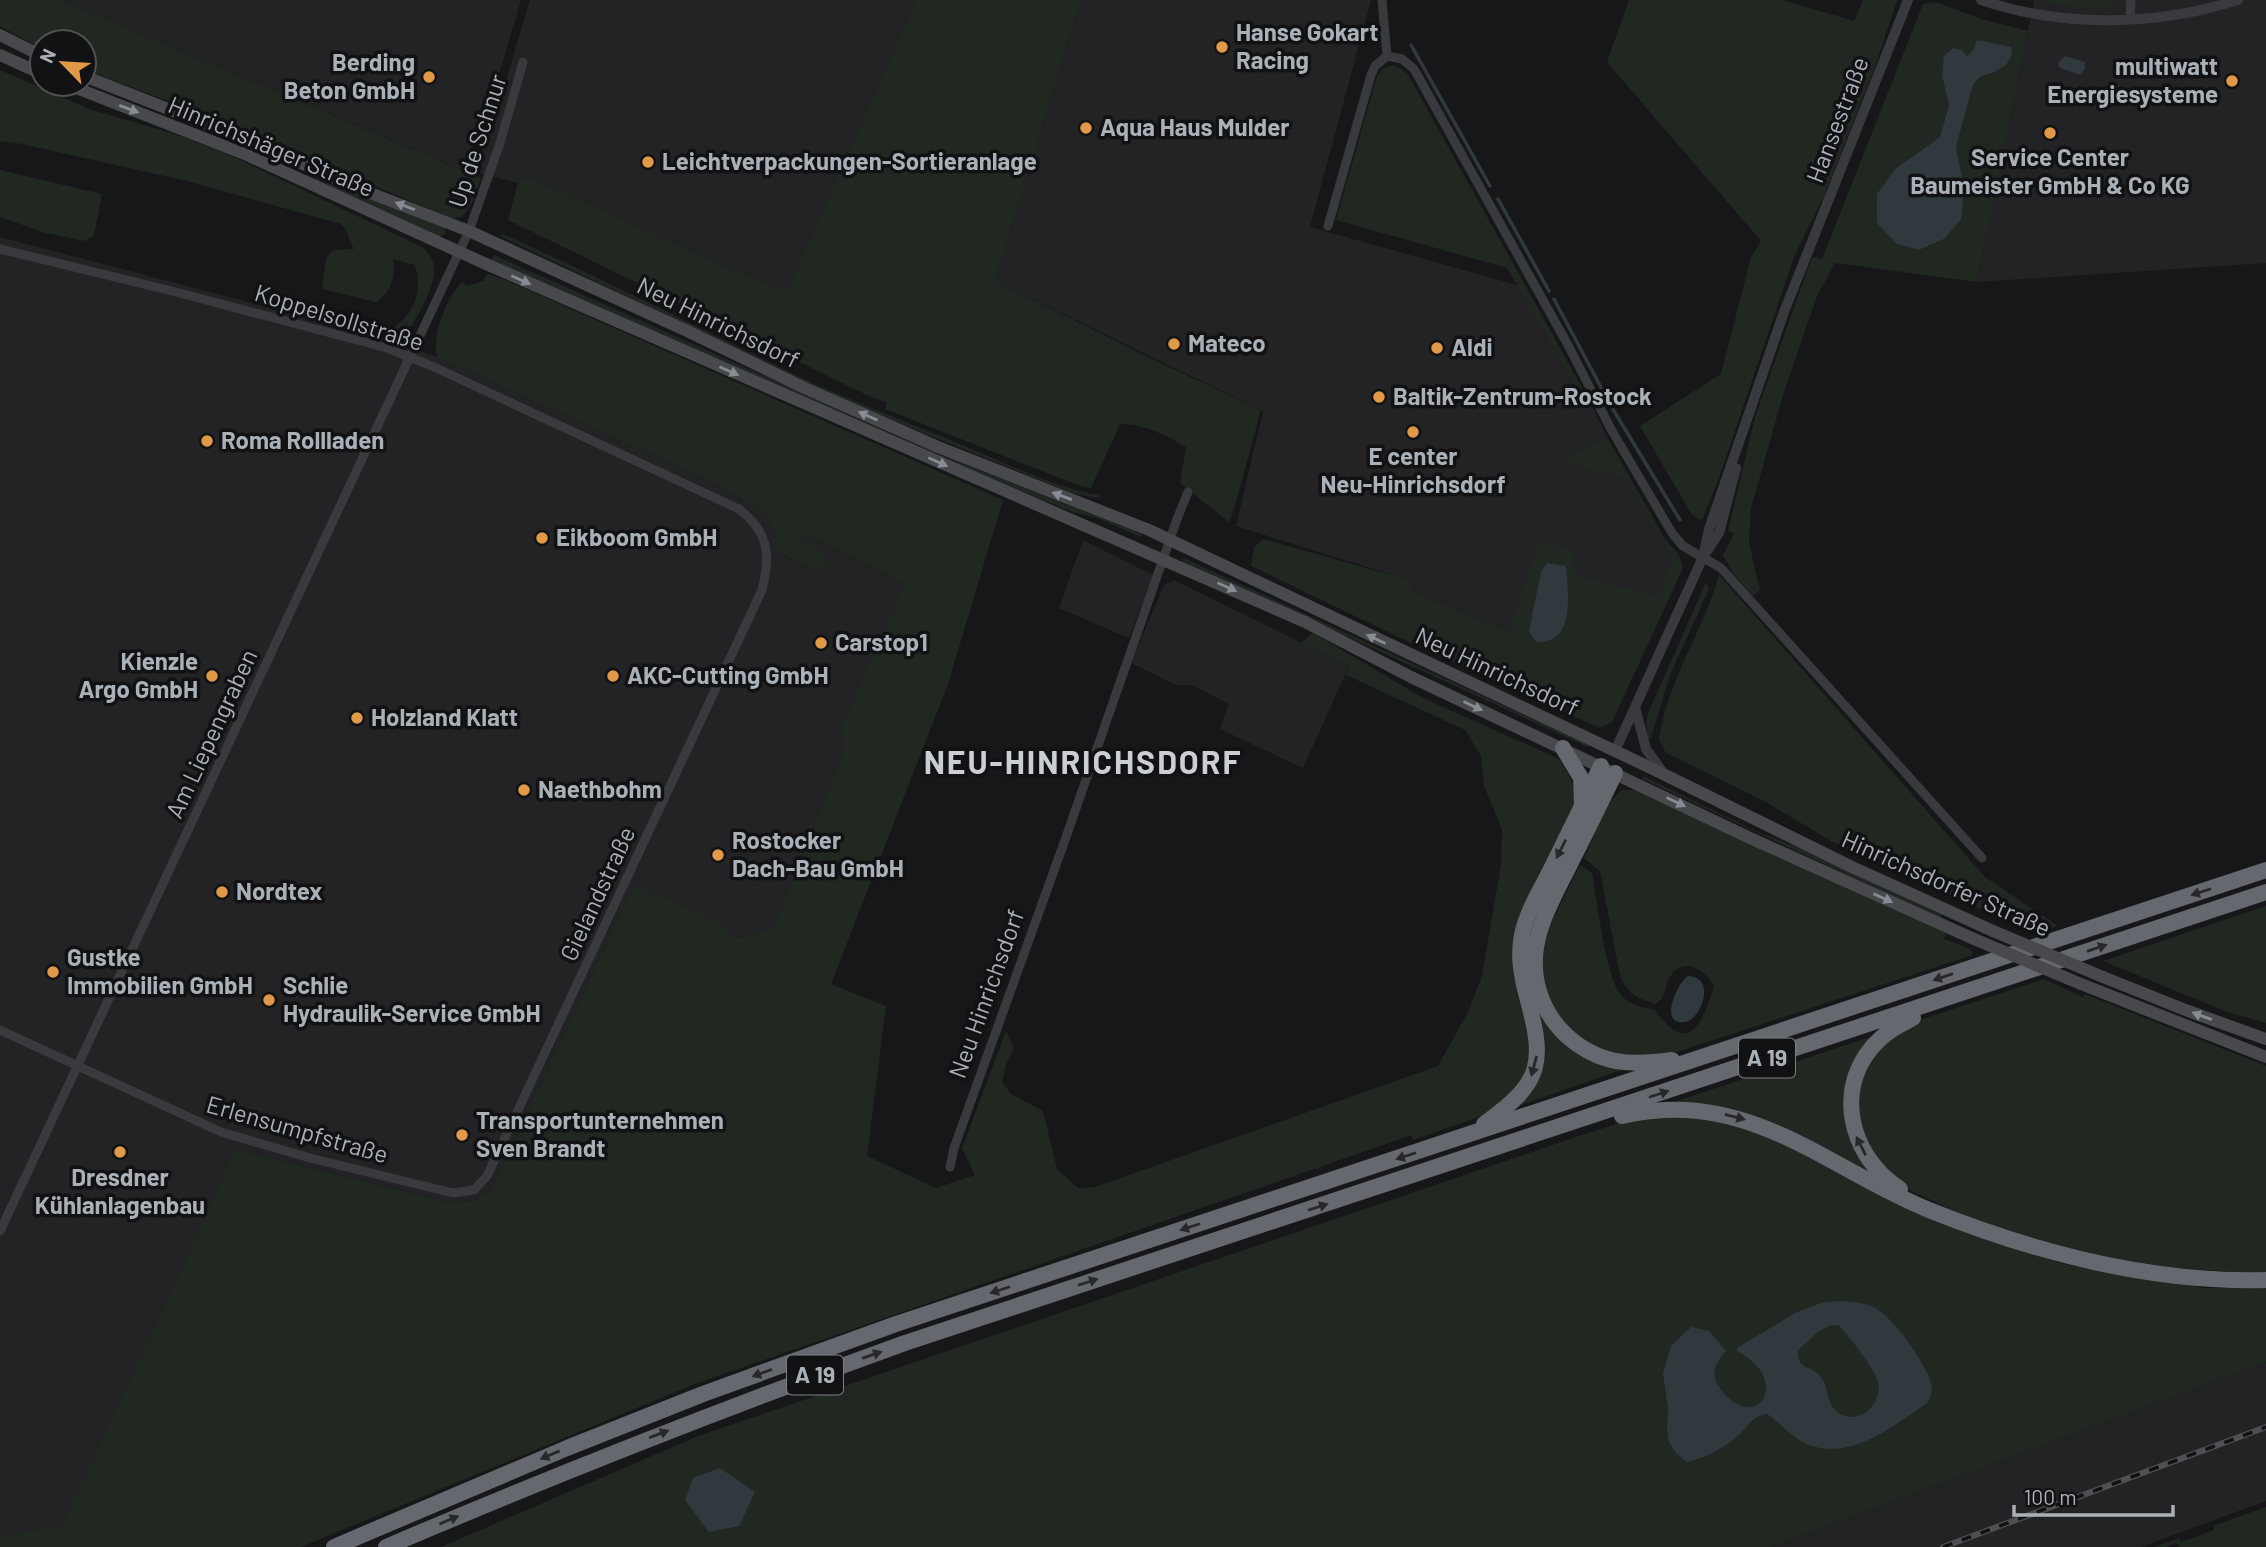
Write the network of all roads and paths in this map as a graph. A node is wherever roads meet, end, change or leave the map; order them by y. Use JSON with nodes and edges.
{"nodes":[{"id":1,"x":1382,"y":0,"type":"edge"},
{"id":2,"x":1908,"y":0,"type":"edge"},
{"id":3,"x":1981,"y":0,"type":"edge"},
{"id":4,"x":2131,"y":0,"type":"edge"},
{"id":5,"x":2238,"y":0,"type":"edge"},
{"id":6,"x":2130,"y":19,"type":"junction"},
{"id":7,"x":0,"y":35,"type":"edge"},
{"id":8,"x":28,"y":50,"type":"edge"},
{"id":9,"x":0,"y":55,"type":"edge"},
{"id":10,"x":1387,"y":56,"type":"junction"},
{"id":11,"x":523,"y":62,"type":"dead end"},
{"id":12,"x":28,"y":68,"type":"edge"},
{"id":13,"x":98,"y":81,"type":"edge"},
{"id":14,"x":98,"y":97,"type":"edge"},
{"id":15,"x":250,"y":141,"type":"joint"},
{"id":16,"x":1328,"y":226,"type":"dead end"},
{"id":17,"x":469,"y":231,"type":"junction"},
{"id":18,"x":0,"y":249,"type":"edge"},
{"id":19,"x":458,"y":252,"type":"junction"},
{"id":20,"x":409,"y":357,"type":"junction"},
{"id":21,"x":1188,"y":492,"type":"dead end"},
{"id":22,"x":760,"y":531,"type":"joint"},
{"id":23,"x":1170,"y":540,"type":"junction"},
{"id":24,"x":1141,"y":548,"type":"junction"},
{"id":25,"x":1187,"y":548,"type":"junction"},
{"id":26,"x":1703,"y":557,"type":"junction"},
{"id":27,"x":1164,"y":559,"type":"junction"},
{"id":28,"x":1635,"y":707,"type":"junction"},
{"id":29,"x":1563,"y":748,"type":"junction"},
{"id":30,"x":1615,"y":751,"type":"junction"},
{"id":31,"x":1608,"y":769,"type":"junction"},
{"id":32,"x":1665,"y":775,"type":"junction"},
{"id":33,"x":1580,"y":810,"type":"junction"},
{"id":34,"x":1982,"y":858,"type":"dead end"},
{"id":35,"x":2266,"y":870,"type":"edge"},
{"id":36,"x":2266,"y":892,"type":"edge"},
{"id":37,"x":1963,"y":993,"type":"junction"},
{"id":38,"x":0,"y":1030,"type":"edge"},
{"id":39,"x":2266,"y":1039,"type":"edge"},
{"id":40,"x":1716,"y":1053,"type":"junction"},
{"id":41,"x":2266,"y":1058,"type":"edge"},
{"id":42,"x":79,"y":1066,"type":"junction"},
{"id":43,"x":1571,"y":1123,"type":"junction"},
{"id":44,"x":1471,"y":1134,"type":"junction"},
{"id":45,"x":950,"y":1167,"type":"dead end"},
{"id":46,"x":474,"y":1190,"type":"joint"},
{"id":47,"x":1951,"y":1217,"type":"junction"},
{"id":48,"x":0,"y":1231,"type":"edge"},
{"id":49,"x":2266,"y":1280,"type":"edge"},
{"id":50,"x":334,"y":1547,"type":"edge"},
{"id":51,"x":386,"y":1547,"type":"edge"}],
"edges":[{"from":1,"to":10,"type":"street"},
{"from":2,"to":26,"type":"street","name":"Hansestraße"},
{"from":3,"to":6,"type":"street"},
{"from":4,"to":6,"type":"street"},
{"from":5,"to":6,"type":"street"},
{"from":7,"to":8,"type":"main road"},
{"from":9,"to":12,"type":"main road"},
{"from":10,"to":16,"type":"street"},
{"from":10,"to":26,"type":"street"},
{"from":11,"to":17,"type":"street","name":"Up de Schnur"},
{"from":13,"to":15,"type":"main road","name":"Hinrichshäger Straße"},
{"from":14,"to":19,"type":"main road","name":"Hinrichshäger Straße","one_way":true},
{"from":17,"to":15,"type":"main road","name":"Neu Hinrichsdorf","one_way":true},
{"from":17,"to":19,"type":"street","name":"Up de Schnur"},
{"from":23,"to":17,"type":"main road","name":"Neu Hinrichsdorf","one_way":true},
{"from":18,"to":20,"type":"street","name":"Koppelsollstraße"},
{"from":19,"to":20,"type":"street","name":"Am Liepengraben"},
{"from":19,"to":24,"type":"main road","name":"Neu Hinrichsdorf","one_way":true},
{"from":20,"to":22,"type":"street","name":"Koppelsollstraße"},
{"from":20,"to":42,"type":"street","name":"Am Liepengraben"},
{"from":21,"to":23,"type":"street","name":"Neu Hinrichsdorf"},
{"from":22,"to":46,"type":"street","name":"Gielandstraße"},
{"from":23,"to":24,"type":"main road"},
{"from":23,"to":25,"type":"main road","name":"Neu Hinrichsdorf"},
{"from":23,"to":27,"type":"street","name":"Neu Hinrichsdorf"},
{"from":24,"to":27,"type":"main road","name":"Neu Hinrichsdorf"},
{"from":25,"to":27,"type":"main road"},
{"from":30,"to":25,"type":"main road","name":"Neu Hinrichsdorf","one_way":true},
{"from":26,"to":28,"type":"street"},
{"from":26,"to":34,"type":"street"},
{"from":27,"to":29,"type":"main road","name":"Neu Hinrichsdorf","one_way":true},
{"from":27,"to":45,"type":"street","name":"Neu Hinrichsdorf"},
{"from":28,"to":30,"type":"street"},
{"from":28,"to":32,"type":"street"},
{"from":29,"to":31,"type":"main road","name":"Neu Hinrichsdorf"},
{"from":29,"to":33,"type":"highway"},
{"from":30,"to":31,"type":"main road"},
{"from":30,"to":32,"type":"main road","name":"Hinrichsdorfer Straße"},
{"from":31,"to":33,"type":"highway"},
{"from":31,"to":40,"type":"highway"},
{"from":31,"to":41,"type":"main road","name":"Hinrichsdorfer Straße","one_way":true,"bridge":true},
{"from":39,"to":32,"type":"main road","name":"Hinrichsdorfer Straße","one_way":true,"bridge":true},
{"from":33,"to":44,"type":"highway","one_way":true},
{"from":35,"to":40,"type":"highway","number":"A 19","one_way":true},
{"from":37,"to":36,"type":"highway","number":"A 19","one_way":true},
{"from":43,"to":37,"type":"highway","number":"A 19","one_way":true},
{"from":47,"to":37,"type":"highway","one_way":true},
{"from":38,"to":42,"type":"street","name":"Erlensumpfstraße"},
{"from":40,"to":44,"type":"highway","number":"A 19"},
{"from":42,"to":46,"type":"street","name":"Erlensumpfstraße"},
{"from":42,"to":48,"type":"street","name":"Am Liepengraben"},
{"from":43,"to":47,"type":"highway","one_way":true},
{"from":51,"to":43,"type":"highway","number":"A 19","one_way":true},
{"from":44,"to":50,"type":"highway","number":"A 19","one_way":true},
{"from":47,"to":49,"type":"highway"}]}
